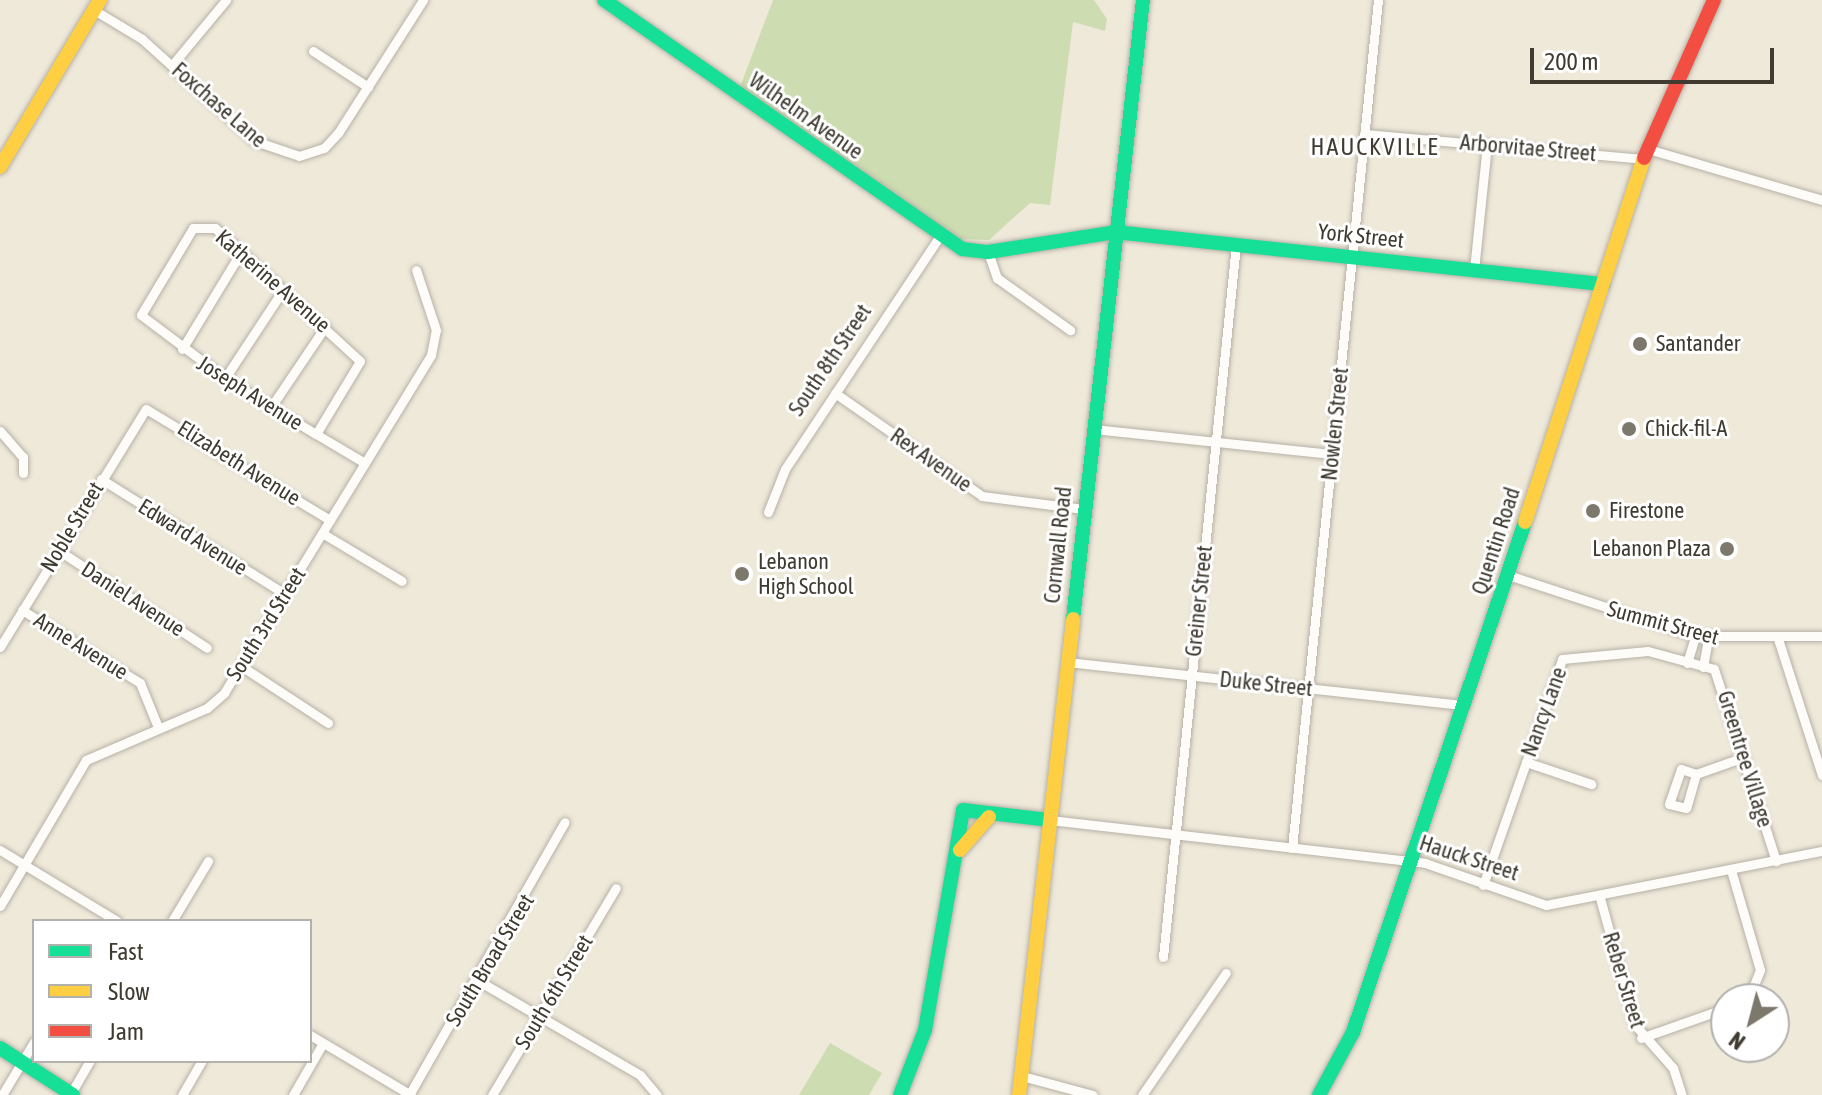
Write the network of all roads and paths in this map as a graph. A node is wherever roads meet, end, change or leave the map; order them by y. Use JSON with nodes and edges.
{"nodes":[{"id":1,"x":226,"y":0,"type":"edge"},
{"id":2,"x":604,"y":0,"type":"edge"},
{"id":3,"x":1143,"y":0,"type":"edge"},
{"id":4,"x":1378,"y":0,"type":"edge"},
{"id":5,"x":1714,"y":0,"type":"edge"},
{"id":6,"x":418,"y":2,"type":"edge"},
{"id":7,"x":97,"y":5,"type":"edge"},
{"id":8,"x":313,"y":51,"type":"dead end"},
{"id":9,"x":172,"y":65,"type":"junction"},
{"id":10,"x":368,"y":87,"type":"junction"},
{"id":11,"x":1364,"y":134,"type":"junction"},
{"id":12,"x":1487,"y":144,"type":"junction"},
{"id":13,"x":1646,"y":154,"type":"junction"},
{"id":14,"x":0,"y":167,"type":"edge"},
{"id":15,"x":1822,"y":200,"type":"edge"},
{"id":16,"x":1115,"y":232,"type":"junction"},
{"id":17,"x":939,"y":237,"type":"junction"},
{"id":18,"x":1236,"y":244,"type":"junction"},
{"id":19,"x":241,"y":252,"type":"junction"},
{"id":20,"x":988,"y":252,"type":"junction"},
{"id":21,"x":1352,"y":257,"type":"junction"},
{"id":22,"x":416,"y":270,"type":"dead end"},
{"id":23,"x":1474,"y":270,"type":"junction"},
{"id":24,"x":1603,"y":284,"type":"junction"},
{"id":25,"x":283,"y":290,"type":"junction"},
{"id":26,"x":141,"y":315,"type":"joint"},
{"id":27,"x":325,"y":327,"type":"junction"},
{"id":28,"x":1070,"y":330,"type":"dead end"},
{"id":29,"x":182,"y":349,"type":"junction"},
{"id":30,"x":225,"y":378,"type":"junction"},
{"id":31,"x":835,"y":393,"type":"junction"},
{"id":32,"x":271,"y":407,"type":"junction"},
{"id":33,"x":146,"y":409,"type":"joint"},
{"id":34,"x":1092,"y":429,"type":"junction"},
{"id":35,"x":0,"y":431,"type":"edge"},
{"id":36,"x":316,"y":434,"type":"junction"},
{"id":37,"x":1216,"y":442,"type":"junction"},
{"id":38,"x":1332,"y":454,"type":"junction"},
{"id":39,"x":365,"y":463,"type":"junction"},
{"id":40,"x":23,"y":473,"type":"dead end"},
{"id":41,"x":101,"y":479,"type":"junction"},
{"id":42,"x":1083,"y":509,"type":"junction"},
{"id":43,"x":768,"y":512,"type":"dead end"},
{"id":44,"x":330,"y":520,"type":"junction"},
{"id":45,"x":322,"y":533,"type":"junction"},
{"id":46,"x":58,"y":550,"type":"junction"},
{"id":47,"x":1508,"y":575,"type":"junction"},
{"id":48,"x":402,"y":581,"type":"dead end"},
{"id":49,"x":285,"y":594,"type":"junction"},
{"id":50,"x":22,"y":610,"type":"junction"},
{"id":51,"x":1695,"y":636,"type":"junction"},
{"id":52,"x":1822,"y":636,"type":"edge"},
{"id":53,"x":1708,"y":638,"type":"junction"},
{"id":54,"x":1778,"y":639,"type":"junction"},
{"id":55,"x":0,"y":647,"type":"edge"},
{"id":56,"x":207,"y":648,"type":"dead end"},
{"id":57,"x":1067,"y":662,"type":"junction"},
{"id":58,"x":1687,"y":663,"type":"junction"},
{"id":59,"x":241,"y":666,"type":"junction"},
{"id":60,"x":1703,"y":667,"type":"junction"},
{"id":61,"x":1192,"y":676,"type":"junction"},
{"id":62,"x":1308,"y":688,"type":"junction"},
{"id":63,"x":1465,"y":705,"type":"junction"},
{"id":64,"x":328,"y":723,"type":"dead end"},
{"id":65,"x":158,"y":727,"type":"junction"},
{"id":66,"x":1744,"y":757,"type":"junction"},
{"id":67,"x":1526,"y":762,"type":"junction"},
{"id":68,"x":1696,"y":774,"type":"dead end"},
{"id":69,"x":1822,"y":775,"type":"edge"},
{"id":70,"x":1591,"y":784,"type":"dead end"},
{"id":71,"x":963,"y":810,"type":"junction"},
{"id":72,"x":989,"y":817,"type":"junction"},
{"id":73,"x":1050,"y":820,"type":"junction"},
{"id":74,"x":565,"y":822,"type":"dead end"},
{"id":75,"x":1176,"y":834,"type":"junction"},
{"id":76,"x":1292,"y":848,"type":"junction"},
{"id":77,"x":0,"y":850,"type":"edge"},
{"id":78,"x":1822,"y":851,"type":"edge"},
{"id":79,"x":208,"y":861,"type":"dead end"},
{"id":80,"x":954,"y":861,"type":"junction"},
{"id":81,"x":1414,"y":861,"type":"junction"},
{"id":82,"x":1776,"y":861,"type":"junction"},
{"id":83,"x":23,"y":865,"type":"junction"},
{"id":84,"x":1731,"y":870,"type":"junction"},
{"id":85,"x":1483,"y":885,"type":"junction"},
{"id":86,"x":616,"y":888,"type":"dead end"},
{"id":87,"x":1600,"y":898,"type":"junction"},
{"id":88,"x":0,"y":906,"type":"edge"},
{"id":89,"x":110,"y":919,"type":"edge"},
{"id":90,"x":173,"y":919,"type":"edge"},
{"id":91,"x":1163,"y":957,"type":"dead end"},
{"id":92,"x":1226,"y":973,"type":"dead end"},
{"id":93,"x":477,"y":980,"type":"junction"},
{"id":94,"x":1758,"y":983,"type":"edge"},
{"id":95,"x":1710,"y":1014,"type":"edge"},
{"id":96,"x":538,"y":1018,"type":"junction"},
{"id":97,"x":312,"y":1036,"type":"edge"},
{"id":98,"x":1641,"y":1038,"type":"junction"},
{"id":99,"x":323,"y":1043,"type":"junction"},
{"id":100,"x":32,"y":1045,"type":"edge"},
{"id":101,"x":0,"y":1048,"type":"edge"},
{"id":102,"x":22,"y":1062,"type":"junction"},
{"id":103,"x":312,"y":1062,"type":"edge"},
{"id":104,"x":89,"y":1063,"type":"edge"},
{"id":105,"x":201,"y":1063,"type":"edge"},
{"id":106,"x":311,"y":1063,"type":"edge"},
{"id":107,"x":1022,"y":1076,"type":"junction"},
{"id":108,"x":2,"y":1095,"type":"edge"},
{"id":109,"x":71,"y":1095,"type":"edge"},
{"id":110,"x":182,"y":1095,"type":"edge"},
{"id":111,"x":293,"y":1095,"type":"edge"},
{"id":112,"x":410,"y":1095,"type":"edge"},
{"id":113,"x":492,"y":1095,"type":"edge"},
{"id":114,"x":657,"y":1095,"type":"edge"},
{"id":115,"x":900,"y":1095,"type":"edge"},
{"id":116,"x":1019,"y":1095,"type":"edge"},
{"id":117,"x":1093,"y":1095,"type":"edge"},
{"id":118,"x":1142,"y":1095,"type":"edge"},
{"id":119,"x":1319,"y":1095,"type":"edge"},
{"id":120,"x":1682,"y":1095,"type":"edge"}],
"edges":[{"from":1,"to":9,"type":"street"},
{"from":2,"to":17,"type":"main road","name":"Wilhelm Avenue"},
{"from":3,"to":16,"type":"main road","name":"Cornwall Road"},
{"from":4,"to":11,"type":"street","name":"Nowlen Street"},
{"from":5,"to":13,"type":"main road","name":"Quentin Road"},
{"from":6,"to":10,"type":"street","name":"Foxchase Lane"},
{"from":7,"to":9,"type":"street","name":"Foxchase Lane"},
{"from":7,"to":14,"type":"main road"},
{"from":8,"to":10,"type":"street"},
{"from":9,"to":10,"type":"street","name":"Foxchase Lane"},
{"from":11,"to":12,"type":"street","name":"Arborvitae Street"},
{"from":11,"to":21,"type":"street","name":"Nowlen Street"},
{"from":12,"to":13,"type":"street","name":"Arborvitae Street"},
{"from":12,"to":23,"type":"street"},
{"from":13,"to":15,"type":"street","name":"Arborvitae Street"},
{"from":13,"to":24,"type":"main road","name":"Quentin Road"},
{"from":16,"to":18,"type":"main road","name":"York Street"},
{"from":16,"to":20,"type":"main road","name":"Wilhelm Avenue"},
{"from":16,"to":34,"type":"main road","name":"Cornwall Road"},
{"from":17,"to":20,"type":"main road","name":"Wilhelm Avenue"},
{"from":17,"to":31,"type":"street","name":"South 8th Street"},
{"from":18,"to":21,"type":"main road","name":"York Street"},
{"from":18,"to":37,"type":"street","name":"Greiner Street"},
{"from":19,"to":25,"type":"street","name":"Katherine Avenue"},
{"from":19,"to":26,"type":"street","name":"Katherine Avenue"},
{"from":19,"to":29,"type":"street"},
{"from":20,"to":28,"type":"street"},
{"from":21,"to":23,"type":"main road","name":"York Street"},
{"from":21,"to":38,"type":"street","name":"Nowlen Street"},
{"from":22,"to":39,"type":"street","name":"South 3rd Street"},
{"from":23,"to":24,"type":"main road","name":"York Street"},
{"from":24,"to":47,"type":"main road","name":"Quentin Road"},
{"from":25,"to":27,"type":"street","name":"Katherine Avenue"},
{"from":25,"to":30,"type":"street"},
{"from":26,"to":29,"type":"street","name":"Joseph Avenue"},
{"from":27,"to":32,"type":"street"},
{"from":27,"to":36,"type":"street","name":"Katherine Avenue"},
{"from":29,"to":30,"type":"street","name":"Joseph Avenue"},
{"from":30,"to":32,"type":"street","name":"Joseph Avenue"},
{"from":31,"to":42,"type":"street","name":"Rex Avenue"},
{"from":31,"to":43,"type":"street","name":"South 8th Street"},
{"from":32,"to":36,"type":"street","name":"Joseph Avenue"},
{"from":33,"to":41,"type":"street","name":"Noble Street"},
{"from":33,"to":44,"type":"street","name":"Elizabeth Avenue"},
{"from":34,"to":37,"type":"street"},
{"from":34,"to":42,"type":"main road","name":"Cornwall Road"},
{"from":35,"to":40,"type":"street"},
{"from":36,"to":39,"type":"street","name":"Joseph Avenue"},
{"from":37,"to":38,"type":"street"},
{"from":37,"to":61,"type":"street","name":"Greiner Street"},
{"from":38,"to":62,"type":"street","name":"Nowlen Street"},
{"from":39,"to":44,"type":"street","name":"South 3rd Street"},
{"from":41,"to":46,"type":"street","name":"Noble Street"},
{"from":41,"to":49,"type":"street","name":"Edward Avenue"},
{"from":42,"to":57,"type":"main road","name":"Cornwall Road"},
{"from":44,"to":45,"type":"street","name":"South 3rd Street"},
{"from":45,"to":48,"type":"street"},
{"from":45,"to":49,"type":"street","name":"South 3rd Street"},
{"from":46,"to":50,"type":"street","name":"Noble Street"},
{"from":46,"to":56,"type":"street","name":"Daniel Avenue"},
{"from":47,"to":51,"type":"street","name":"Summit Street"},
{"from":47,"to":63,"type":"main road","name":"Quentin Road"},
{"from":49,"to":59,"type":"street","name":"South 3rd Street"},
{"from":50,"to":55,"type":"street","name":"Noble Street"},
{"from":50,"to":65,"type":"street","name":"Anne Avenue"},
{"from":51,"to":53,"type":"street","name":"Summit Street"},
{"from":51,"to":58,"type":"street"},
{"from":52,"to":54,"type":"street","name":"Summit Street"},
{"from":53,"to":54,"type":"street","name":"Summit Street"},
{"from":53,"to":60,"type":"street","name":"Greentree Village"},
{"from":54,"to":69,"type":"street"},
{"from":57,"to":61,"type":"street","name":"Duke Street"},
{"from":57,"to":73,"type":"main road","name":"Cornwall Road"},
{"from":58,"to":60,"type":"street","name":"Greentree Village"},
{"from":58,"to":67,"type":"street","name":"Nancy Lane"},
{"from":59,"to":64,"type":"street"},
{"from":59,"to":65,"type":"street","name":"South 3rd Street"},
{"from":60,"to":66,"type":"street","name":"Greentree Village"},
{"from":61,"to":62,"type":"street","name":"Duke Street"},
{"from":61,"to":75,"type":"street","name":"Greiner Street"},
{"from":62,"to":63,"type":"street","name":"Duke Street"},
{"from":62,"to":76,"type":"street","name":"Nowlen Street"},
{"from":63,"to":81,"type":"main road","name":"Quentin Road"},
{"from":65,"to":83,"type":"street","name":"South 3rd Street"},
{"from":66,"to":68,"type":"street"},
{"from":66,"to":82,"type":"street","name":"Greentree Village"},
{"from":67,"to":70,"type":"street"},
{"from":67,"to":85,"type":"street","name":"Nancy Lane"},
{"from":71,"to":72,"type":"main road","name":"Hauck Street"},
{"from":71,"to":73,"type":"main road","name":"Hauck Street"},
{"from":71,"to":80,"type":"main road"},
{"from":72,"to":73,"type":"main road","name":"Hauck Street"},
{"from":72,"to":80,"type":"main road"},
{"from":73,"to":75,"type":"street","name":"Hauck Street"},
{"from":73,"to":107,"type":"main road","name":"Cornwall Road"},
{"from":74,"to":93,"type":"street","name":"South Broad Street"},
{"from":75,"to":76,"type":"street","name":"Hauck Street"},
{"from":75,"to":91,"type":"street","name":"Greiner Street"},
{"from":76,"to":81,"type":"street","name":"Hauck Street"},
{"from":77,"to":83,"type":"street"},
{"from":78,"to":82,"type":"street","name":"Hauck Street"},
{"from":79,"to":90,"type":"street"},
{"from":80,"to":115,"type":"main road"},
{"from":81,"to":85,"type":"street","name":"Hauck Street"},
{"from":81,"to":119,"type":"main road","name":"Quentin Road"},
{"from":82,"to":84,"type":"street","name":"Hauck Street"},
{"from":83,"to":88,"type":"street","name":"South 3rd Street"},
{"from":83,"to":89,"type":"street"},
{"from":84,"to":87,"type":"street","name":"Hauck Street"},
{"from":84,"to":94,"type":"street"},
{"from":85,"to":87,"type":"street","name":"Hauck Street"},
{"from":86,"to":96,"type":"street","name":"South 6th Street"},
{"from":87,"to":98,"type":"street","name":"Reber Street"},
{"from":92,"to":118,"type":"street"},
{"from":93,"to":96,"type":"street"},
{"from":93,"to":112,"type":"street","name":"South Broad Street"},
{"from":95,"to":98,"type":"street"},
{"from":96,"to":113,"type":"street","name":"South 6th Street"},
{"from":96,"to":114,"type":"street"},
{"from":97,"to":99,"type":"street"},
{"from":98,"to":120,"type":"street","name":"Reber Street"},
{"from":99,"to":103,"type":"street"},
{"from":99,"to":112,"type":"street"},
{"from":100,"to":102,"type":"street"},
{"from":101,"to":102,"type":"main road"},
{"from":102,"to":108,"type":"street"},
{"from":102,"to":109,"type":"main road"},
{"from":104,"to":109,"type":"street"},
{"from":105,"to":110,"type":"street"},
{"from":106,"to":111,"type":"street"},
{"from":107,"to":116,"type":"main road","name":"Cornwall Road"},
{"from":107,"to":117,"type":"street"}]}
